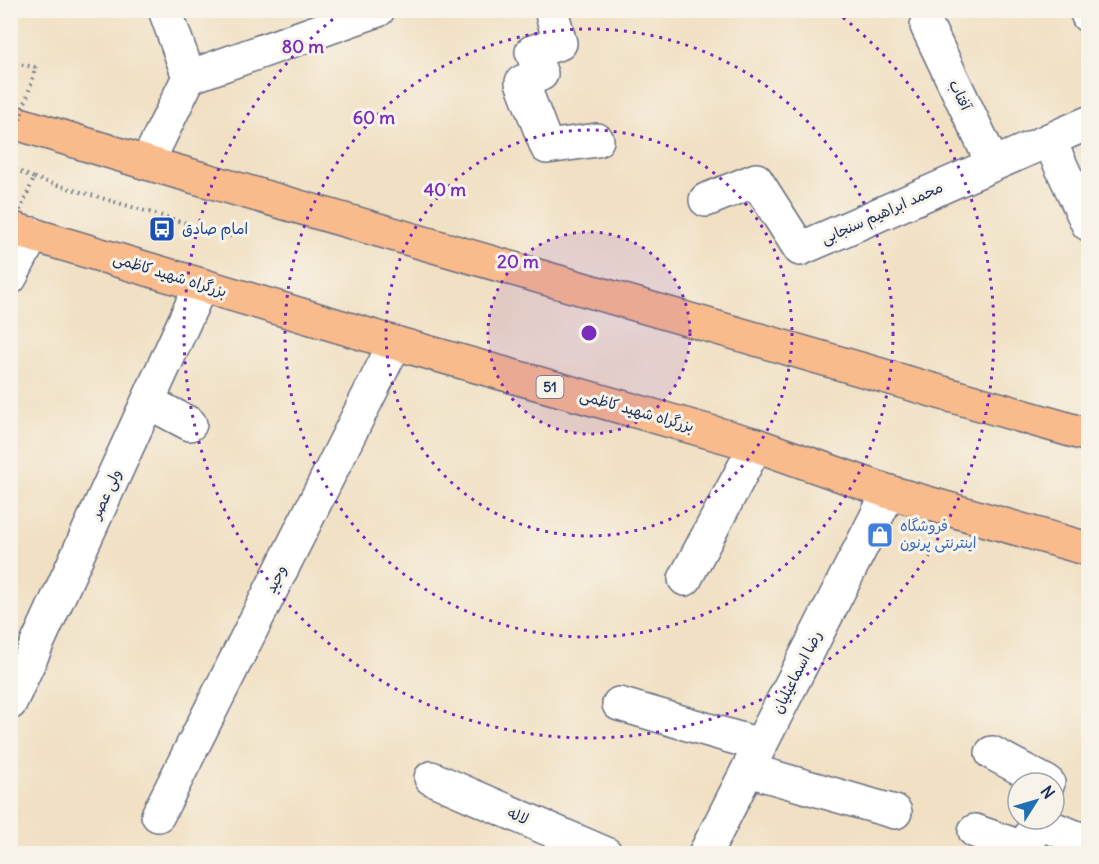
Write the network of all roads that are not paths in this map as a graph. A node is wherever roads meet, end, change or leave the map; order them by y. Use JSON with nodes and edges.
{"nodes":[{"id":1,"x":165,"y":10,"type":"edge"},
{"id":2,"x":378,"y":10,"type":"edge"},
{"id":3,"x":550,"y":10,"type":"edge"},
{"id":4,"x":1086,"y":10,"type":"edge"},
{"id":5,"x":1089,"y":16,"type":"edge"},
{"id":6,"x":927,"y":26,"type":"dead end"},
{"id":7,"x":189,"y":77,"type":"junction"},
{"id":8,"x":10,"y":121,"type":"edge"},
{"id":9,"x":1089,"y":123,"type":"edge"},
{"id":10,"x":597,"y":140,"type":"dead end"},
{"id":11,"x":1049,"y":140,"type":"junction"},
{"id":12,"x":147,"y":163,"type":"junction"},
{"id":13,"x":993,"y":164,"type":"junction"},
{"id":14,"x":706,"y":200,"type":"dead end"},
{"id":15,"x":1088,"y":224,"type":"edge"},
{"id":16,"x":18,"y":232,"type":"edge"},
{"id":17,"x":10,"y":278,"type":"edge"},
{"id":18,"x":201,"y":285,"type":"junction"},
{"id":19,"x":395,"y":343,"type":"junction"},
{"id":20,"x":148,"y":402,"type":"junction"},
{"id":21,"x":190,"y":424,"type":"dead end"},
{"id":22,"x":1089,"y":435,"type":"edge"},
{"id":23,"x":756,"y":445,"type":"junction"},
{"id":24,"x":889,"y":492,"type":"junction"},
{"id":25,"x":1089,"y":549,"type":"edge"},
{"id":26,"x":685,"y":579,"type":"dead end"},
{"id":27,"x":10,"y":703,"type":"edge"},
{"id":28,"x":619,"y":704,"type":"dead end"},
{"id":29,"x":992,"y":753,"type":"dead end"},
{"id":30,"x":754,"y":757,"type":"junction"},
{"id":31,"x":1026,"y":771,"type":"edge"},
{"id":32,"x":431,"y":778,"type":"dead end"},
{"id":33,"x":895,"y":812,"type":"dead end"},
{"id":34,"x":158,"y":815,"type":"dead end"},
{"id":35,"x":975,"y":831,"type":"dead end"},
{"id":36,"x":1033,"y":831,"type":"edge"},
{"id":37,"x":1063,"y":831,"type":"edge"},
{"id":38,"x":1089,"y":839,"type":"edge"},
{"id":39,"x":606,"y":854,"type":"edge"},
{"id":40,"x":705,"y":854,"type":"edge"}],
"edges":[{"from":1,"to":7,"type":"street"},
{"from":2,"to":7,"type":"street"},
{"from":3,"to":10,"type":"street"},
{"from":4,"to":5,"type":"street"},
{"from":6,"to":13,"type":"street","name":"آفتاب"},
{"from":7,"to":12,"type":"street"},
{"from":8,"to":12,"type":"highway"},
{"from":9,"to":11,"type":"street","name":"محمد ابراهیم سنجابی"},
{"from":11,"to":13,"type":"street","name":"محمد ابراهیم سنجابی"},
{"from":11,"to":15,"type":"street"},
{"from":12,"to":22,"type":"highway"},
{"from":13,"to":14,"type":"street","name":"محمد ابراهیم سنجابی"},
{"from":16,"to":17,"type":"street"},
{"from":16,"to":18,"type":"highway","name":"بزرگراه شهید کاظمی","number":"51"},
{"from":18,"to":19,"type":"highway","name":"بزرگراه شهید کاظمی","number":"51"},
{"from":18,"to":20,"type":"street","name":"ولی عصر"},
{"from":19,"to":23,"type":"highway","name":"بزرگراه شهید کاظمی","number":"51"},
{"from":19,"to":34,"type":"street","name":"وحید"},
{"from":20,"to":21,"type":"street"},
{"from":20,"to":27,"type":"street","name":"ولی عصر"},
{"from":23,"to":24,"type":"highway","name":"بزرگراه شهید کاظمی","number":"51"},
{"from":23,"to":26,"type":"street"},
{"from":24,"to":25,"type":"highway","name":"بزرگراه شهید کاظمی","number":"51"},
{"from":24,"to":30,"type":"street","name":"رضا اسماعیلیان"},
{"from":28,"to":30,"type":"street"},
{"from":29,"to":31,"type":"street"},
{"from":30,"to":33,"type":"street"},
{"from":30,"to":40,"type":"street","name":"رضا اسماعیلیان"},
{"from":32,"to":39,"type":"street","name":"لاله"},
{"from":35,"to":36,"type":"street"},
{"from":37,"to":38,"type":"street"}]}
